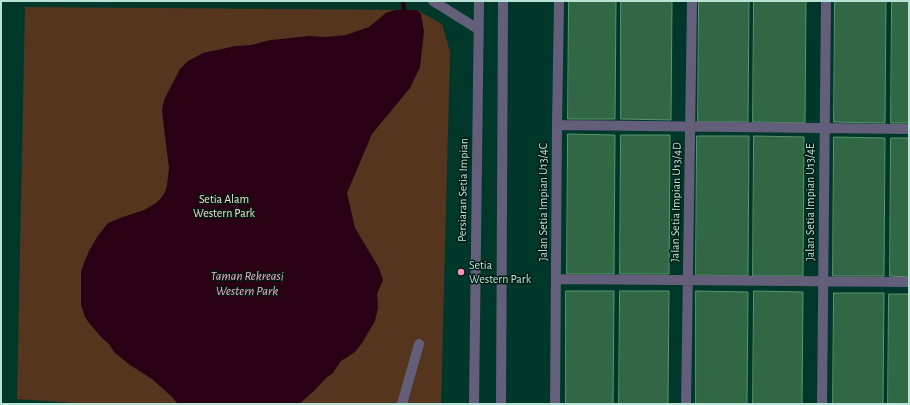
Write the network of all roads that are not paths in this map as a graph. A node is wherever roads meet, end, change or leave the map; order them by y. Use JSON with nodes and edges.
{"nodes":[{"id":1,"x":433,"y":1,"type":"edge"},
{"id":2,"x":479,"y":1,"type":"edge"},
{"id":3,"x":503,"y":1,"type":"edge"},
{"id":4,"x":559,"y":1,"type":"edge"},
{"id":5,"x":692,"y":1,"type":"edge"},
{"id":6,"x":826,"y":1,"type":"edge"},
{"id":7,"x":478,"y":29,"type":"junction"},
{"id":8,"x":557,"y":125,"type":"junction"},
{"id":9,"x":690,"y":127,"type":"junction"},
{"id":10,"x":824,"y":128,"type":"junction"},
{"id":11,"x":909,"y":129,"type":"edge"},
{"id":12,"x":556,"y":279,"type":"junction"},
{"id":13,"x":688,"y":280,"type":"junction"},
{"id":14,"x":823,"y":281,"type":"junction"},
{"id":15,"x":909,"y":282,"type":"edge"},
{"id":16,"x":418,"y":344,"type":"dead end"},
{"id":17,"x":402,"y":404,"type":"edge"},
{"id":18,"x":474,"y":404,"type":"edge"},
{"id":19,"x":501,"y":404,"type":"edge"},
{"id":20,"x":555,"y":404,"type":"edge"},
{"id":21,"x":686,"y":404,"type":"edge"},
{"id":22,"x":822,"y":404,"type":"edge"}],
"edges":[{"from":1,"to":7,"type":"street"},
{"from":2,"to":7,"type":"street","name":"Persiaran Setia Impian"},
{"from":3,"to":19,"type":"street"},
{"from":4,"to":8,"type":"street","name":"Jalan Setia Impian U13/4C"},
{"from":5,"to":9,"type":"street","name":"Jalan Setia Impian U13/4D"},
{"from":6,"to":10,"type":"street","name":"Jalan Setia Impian U13/4E"},
{"from":7,"to":18,"type":"street","name":"Persiaran Setia Impian"},
{"from":8,"to":9,"type":"street"},
{"from":8,"to":12,"type":"street","name":"Jalan Setia Impian U13/4C"},
{"from":9,"to":10,"type":"street"},
{"from":9,"to":13,"type":"street","name":"Jalan Setia Impian U13/4D"},
{"from":10,"to":11,"type":"street"},
{"from":10,"to":14,"type":"street","name":"Jalan Setia Impian U13/4E"},
{"from":12,"to":13,"type":"street"},
{"from":12,"to":20,"type":"street","name":"Jalan Setia Impian U13/4C"},
{"from":13,"to":14,"type":"street"},
{"from":13,"to":21,"type":"street","name":"Jalan Setia Impian U13/4D"},
{"from":14,"to":15,"type":"street"},
{"from":14,"to":22,"type":"street","name":"Jalan Setia Impian U13/4E"},
{"from":16,"to":17,"type":"street"}]}
